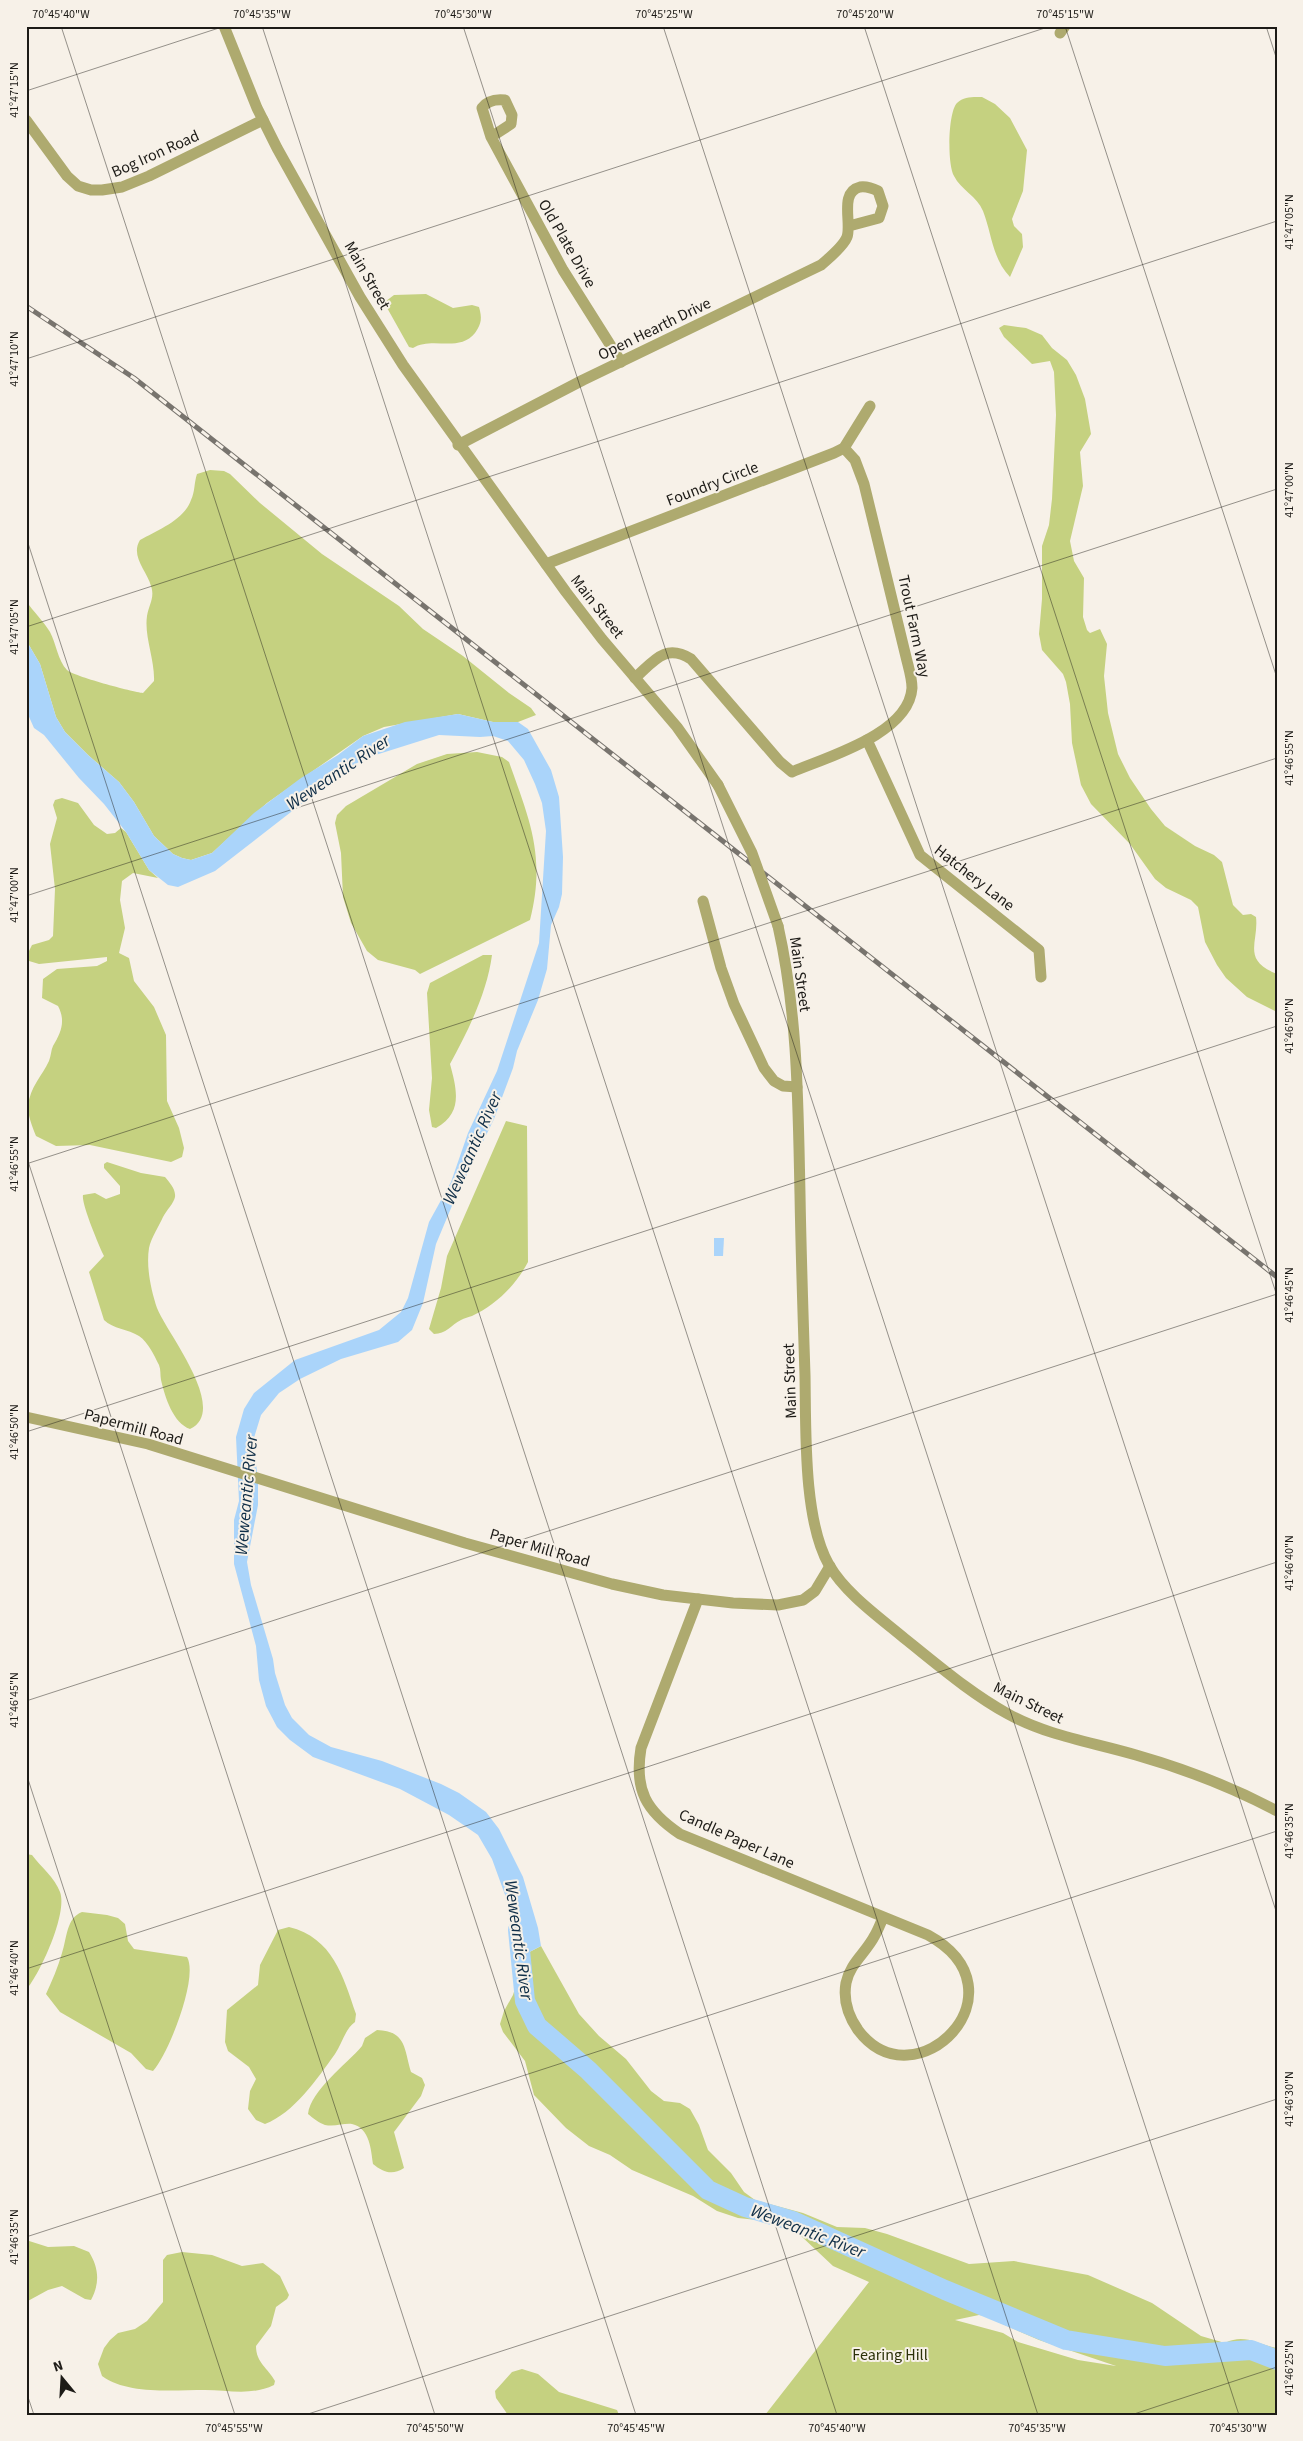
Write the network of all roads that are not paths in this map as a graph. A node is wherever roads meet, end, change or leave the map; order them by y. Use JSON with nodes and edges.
{"nodes":[{"id":1,"x":224,"y":26,"type":"edge"},
{"id":2,"x":26,"y":120,"type":"edge"},
{"id":3,"x":263,"y":120,"type":"junction"},
{"id":4,"x":491,"y":137,"type":"dead end"},
{"id":5,"x":849,"y":226,"type":"dead end"},
{"id":6,"x":620,"y":362,"type":"junction"},
{"id":7,"x":870,"y":406,"type":"dead end"},
{"id":8,"x":458,"y":444,"type":"junction"},
{"id":9,"x":844,"y":448,"type":"junction"},
{"id":10,"x":546,"y":564,"type":"junction"},
{"id":11,"x":635,"y":678,"type":"junction"},
{"id":12,"x":867,"y":740,"type":"junction"},
{"id":13,"x":703,"y":901,"type":"dead end"},
{"id":14,"x":1041,"y":977,"type":"dead end"},
{"id":15,"x":797,"y":1087,"type":"junction"},
{"id":16,"x":26,"y":1417,"type":"edge"},
{"id":17,"x":233,"y":1471,"type":"joint"},
{"id":18,"x":830,"y":1566,"type":"junction"},
{"id":19,"x":698,"y":1599,"type":"junction"},
{"id":20,"x":1277,"y":1811,"type":"edge"},
{"id":21,"x":883,"y":1918,"type":"junction"}],
"edges":[{"from":1,"to":3,"type":"street","name":"Main Street"},
{"from":2,"to":3,"type":"street","name":"Bog Iron Road"},
{"from":3,"to":8,"type":"street","name":"Main Street"},
{"from":4,"to":6,"type":"street","name":"Old Plate Drive"},
{"from":5,"to":6,"type":"street","name":"Open Hearth Drive"},
{"from":6,"to":8,"type":"street","name":"Open Hearth Drive"},
{"from":7,"to":9,"type":"street"},
{"from":8,"to":10,"type":"street","name":"Main Street"},
{"from":9,"to":10,"type":"street","name":"Foundry Circle"},
{"from":9,"to":12,"type":"street","name":"Trout Farm Way"},
{"from":10,"to":11,"type":"street","name":"Main Street"},
{"from":11,"to":12,"type":"street","name":"Trout Farm Way"},
{"from":11,"to":15,"type":"street","name":"Main Street","bridge":true},
{"from":12,"to":14,"type":"street","name":"Hatchery Lane"},
{"from":13,"to":15,"type":"street"},
{"from":15,"to":18,"type":"street","name":"Main Street"},
{"from":16,"to":17,"type":"street","name":"Papermill Road"},
{"from":17,"to":19,"type":"street","name":"Paper Mill Road"},
{"from":18,"to":19,"type":"street","name":"Paper Mill Road"},
{"from":18,"to":20,"type":"street","name":"Main Street"},
{"from":19,"to":21,"type":"street","name":"Candle Paper Lane"},
{"from":21,"to":21,"type":"street","name":"Candle Paper Lane"}]}
